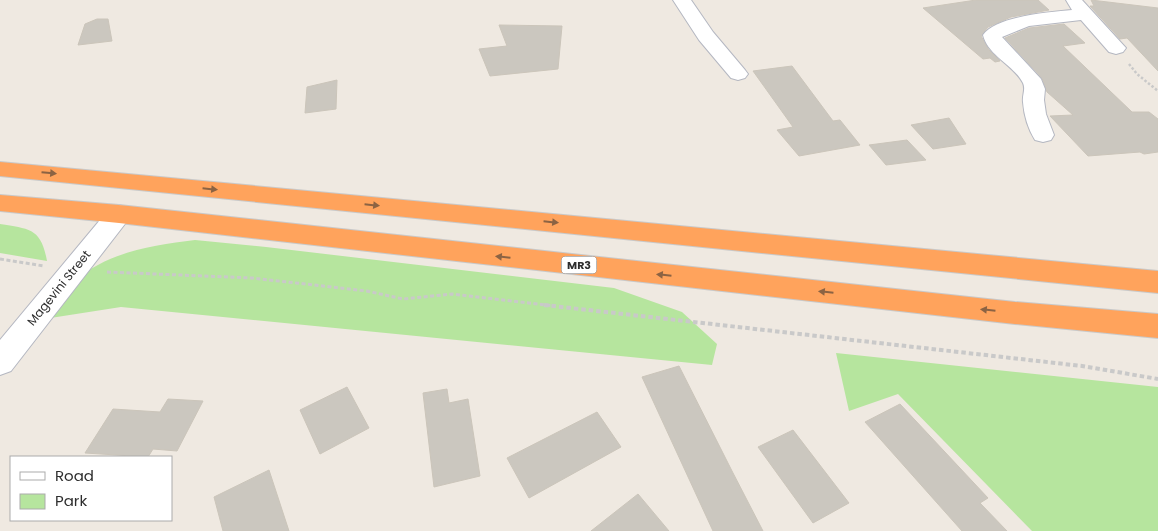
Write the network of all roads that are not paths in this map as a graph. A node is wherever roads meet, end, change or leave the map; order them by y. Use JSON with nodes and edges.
{"nodes":[{"id":1,"x":682,"y":0,"type":"edge"},
{"id":2,"x":1079,"y":7,"type":"edge"},
{"id":3,"x":1116,"y":48,"type":"road end"},
{"id":4,"x":738,"y":74,"type":"dead end"},
{"id":5,"x":1043,"y":135,"type":"dead end"},
{"id":6,"x":0,"y":169,"type":"edge"},
{"id":7,"x":0,"y":203,"type":"edge"},
{"id":8,"x":119,"y":214,"type":"junction"},
{"id":9,"x":1158,"y":282,"type":"edge"},
{"id":10,"x":1015,"y":313,"type":"junction"},
{"id":11,"x":1158,"y":326,"type":"edge"},
{"id":12,"x":1158,"y":331,"type":"edge"},
{"id":13,"x":0,"y":362,"type":"edge"}],
"edges":[{"from":1,"to":4,"type":"street"},
{"from":2,"to":3,"type":"street"},
{"from":2,"to":5,"type":"street"},
{"from":6,"to":9,"type":"highway","one_way":true},
{"from":7,"to":8,"type":"highway","number":"MR3"},
{"from":10,"to":8,"type":"highway","number":"MR3","one_way":true},
{"from":8,"to":13,"type":"street","name":"Magevini Street"},
{"from":10,"to":11,"type":"highway","number":"MR3"},
{"from":10,"to":12,"type":"highway"}]}
